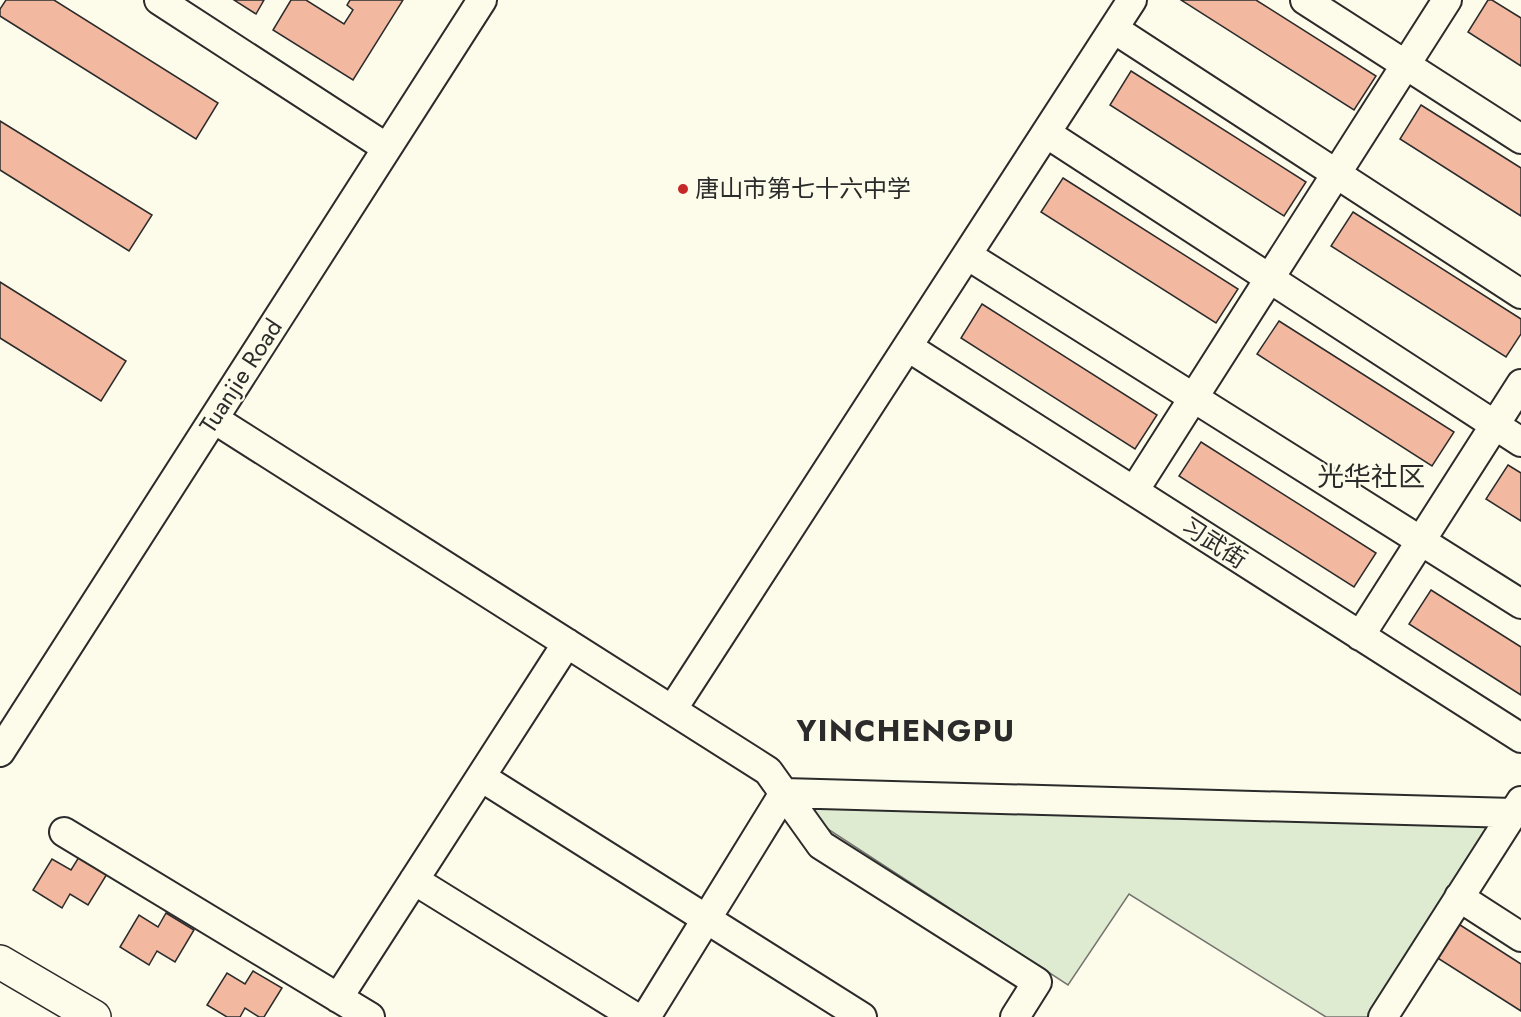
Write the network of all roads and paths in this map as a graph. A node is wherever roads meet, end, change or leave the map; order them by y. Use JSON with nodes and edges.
{"nodes":[{"id":1,"x":159,"y":0,"type":"edge"},
{"id":2,"x":482,"y":0,"type":"edge"},
{"id":3,"x":1132,"y":0,"type":"edge"},
{"id":4,"x":1305,"y":0,"type":"edge"},
{"id":5,"x":1447,"y":0,"type":"edge"},
{"id":6,"x":1114,"y":29,"type":"junction"},
{"id":7,"x":1406,"y":65,"type":"junction"},
{"id":8,"x":1046,"y":133,"type":"junction"},
{"id":9,"x":1521,"y":139,"type":"edge"},
{"id":10,"x":387,"y":148,"type":"junction"},
{"id":11,"x":1336,"y":174,"type":"junction"},
{"id":12,"x":967,"y":255,"type":"junction"},
{"id":13,"x":1269,"y":278,"type":"junction"},
{"id":14,"x":1521,"y":294,"type":"edge"},
{"id":15,"x":908,"y":347,"type":"junction"},
{"id":16,"x":1521,"y":384,"type":"edge"},
{"id":17,"x":1193,"y":398,"type":"junction"},
{"id":18,"x":214,"y":419,"type":"junction"},
{"id":19,"x":1494,"y":425,"type":"junction"},
{"id":20,"x":1521,"y":442,"type":"edge"},
{"id":21,"x":1134,"y":491,"type":"junction"},
{"id":22,"x":1421,"y":541,"type":"junction"},
{"id":23,"x":1521,"y":604,"type":"edge"},
{"id":24,"x":1360,"y":636,"type":"junction"},
{"id":25,"x":567,"y":643,"type":"junction"},
{"id":26,"x":672,"y":710,"type":"junction"},
{"id":27,"x":1521,"y":738,"type":"edge"},
{"id":28,"x":0,"y":753,"type":"edge"},
{"id":29,"x":480,"y":777,"type":"junction"},
{"id":30,"x":784,"y":793,"type":"junction"},
{"id":31,"x":1517,"y":807,"type":"edge"},
{"id":32,"x":64,"y":832,"type":"dead end"},
{"id":33,"x":414,"y":880,"type":"junction"},
{"id":34,"x":1459,"y":897,"type":"junction"},
{"id":35,"x":706,"y":920,"type":"junction"},
{"id":36,"x":1521,"y":937,"type":"edge"},
{"id":37,"x":0,"y":962,"type":"edge"},
{"id":38,"x":338,"y":998,"type":"junction"},
{"id":39,"x":1391,"y":1014,"type":"edge"},
{"id":40,"x":94,"y":1017,"type":"edge"},
{"id":41,"x":370,"y":1017,"type":"edge"},
{"id":42,"x":635,"y":1017,"type":"edge"},
{"id":43,"x":646,"y":1017,"type":"edge"},
{"id":44,"x":862,"y":1017,"type":"edge"},
{"id":45,"x":1015,"y":1017,"type":"edge"}],
"edges":[{"from":1,"to":10,"type":"street"},
{"from":2,"to":10,"type":"street","name":"Tuanjie Road"},
{"from":3,"to":6,"type":"street"},
{"from":4,"to":7,"type":"street"},
{"from":5,"to":7,"type":"street"},
{"from":6,"to":8,"type":"street"},
{"from":6,"to":11,"type":"street"},
{"from":7,"to":9,"type":"street"},
{"from":7,"to":11,"type":"street"},
{"from":8,"to":12,"type":"street"},
{"from":8,"to":13,"type":"street"},
{"from":10,"to":18,"type":"street","name":"Tuanjie Road"},
{"from":11,"to":13,"type":"street"},
{"from":11,"to":14,"type":"street"},
{"from":12,"to":15,"type":"street"},
{"from":12,"to":17,"type":"street"},
{"from":13,"to":17,"type":"street"},
{"from":13,"to":19,"type":"street"},
{"from":15,"to":21,"type":"street","name":"习武街"},
{"from":15,"to":26,"type":"street"},
{"from":16,"to":19,"type":"street"},
{"from":17,"to":21,"type":"street"},
{"from":17,"to":22,"type":"street"},
{"from":18,"to":25,"type":"street"},
{"from":18,"to":28,"type":"street","name":"Tuanjie Road"},
{"from":19,"to":20,"type":"street"},
{"from":19,"to":22,"type":"street"},
{"from":21,"to":24,"type":"street","name":"习武街"},
{"from":22,"to":23,"type":"street"},
{"from":22,"to":24,"type":"street"},
{"from":24,"to":27,"type":"street","name":"习武街"},
{"from":25,"to":26,"type":"street"},
{"from":25,"to":29,"type":"street"},
{"from":26,"to":30,"type":"street"},
{"from":29,"to":33,"type":"street"},
{"from":29,"to":35,"type":"street"},
{"from":30,"to":31,"type":"street"},
{"from":30,"to":35,"type":"street"},
{"from":30,"to":45,"type":"street"},
{"from":31,"to":34,"type":"street"},
{"from":32,"to":38,"type":"street"},
{"from":33,"to":38,"type":"street"},
{"from":33,"to":42,"type":"street"},
{"from":34,"to":36,"type":"street"},
{"from":34,"to":39,"type":"street"},
{"from":35,"to":43,"type":"street"},
{"from":35,"to":44,"type":"street"},
{"from":37,"to":40,"type":"main road"},
{"from":38,"to":41,"type":"street"}]}
